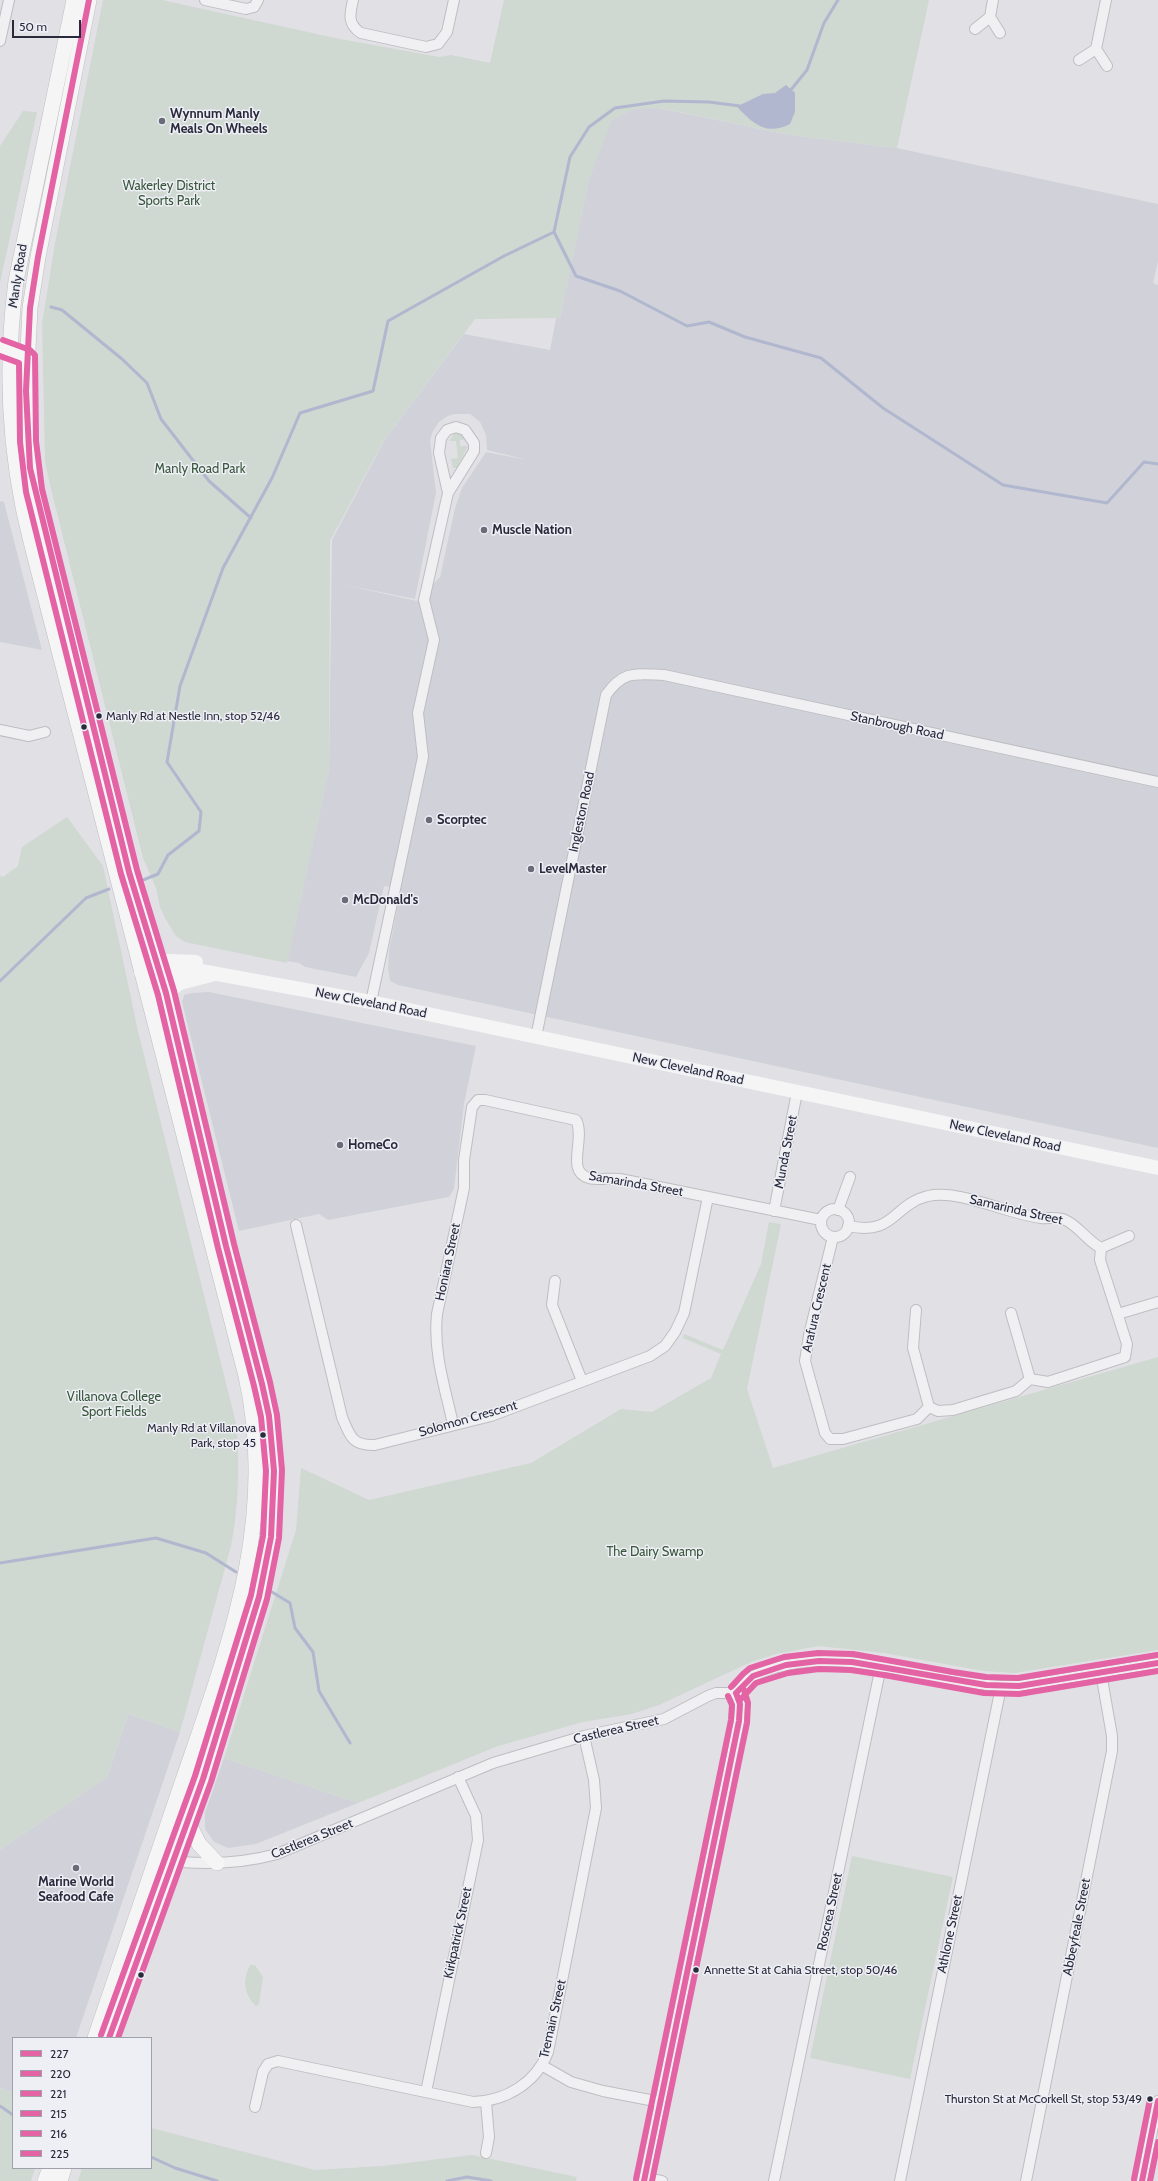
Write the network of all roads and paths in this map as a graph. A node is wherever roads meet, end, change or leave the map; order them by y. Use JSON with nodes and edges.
{"nodes":[{"id":1,"x":9,"y":0,"type":"edge"},
{"id":2,"x":74,"y":0,"type":"edge"},
{"id":3,"x":89,"y":0,"type":"edge"},
{"id":4,"x":205,"y":0,"type":"edge"},
{"id":5,"x":258,"y":0,"type":"edge"},
{"id":6,"x":353,"y":0,"type":"edge"},
{"id":7,"x":454,"y":0,"type":"edge"},
{"id":8,"x":993,"y":0,"type":"edge"},
{"id":9,"x":1106,"y":0,"type":"edge"},
{"id":10,"x":990,"y":17,"type":"junction"},
{"id":11,"x":975,"y":29,"type":"dead end"},
{"id":12,"x":1000,"y":33,"type":"dead end"},
{"id":13,"x":0,"y":41,"type":"edge"},
{"id":14,"x":1096,"y":49,"type":"junction"},
{"id":15,"x":1079,"y":60,"type":"dead end"},
{"id":16,"x":1107,"y":66,"type":"dead end"},
{"id":17,"x":6,"y":317,"type":"edge"},
{"id":18,"x":5,"y":356,"type":"edge"},
{"id":19,"x":27,"y":360,"type":"junction"},
{"id":20,"x":0,"y":406,"type":"edge"},
{"id":21,"x":448,"y":493,"type":"junction"},
{"id":22,"x":22,"y":498,"type":"junction"},
{"id":23,"x":636,"y":674,"type":"joint"},
{"id":24,"x":0,"y":730,"type":"edge"},
{"id":25,"x":45,"y":732,"type":"dead end"},
{"id":26,"x":1158,"y":782,"type":"edge"},
{"id":27,"x":159,"y":968,"type":"junction"},
{"id":28,"x":140,"y":972,"type":"junction"},
{"id":29,"x":217,"y":973,"type":"junction"},
{"id":30,"x":166,"y":992,"type":"junction"},
{"id":31,"x":371,"y":1002,"type":"junction"},
{"id":32,"x":536,"y":1037,"type":"junction"},
{"id":33,"x":798,"y":1092,"type":"junction"},
{"id":34,"x":478,"y":1100,"type":"joint"},
{"id":35,"x":1158,"y":1168,"type":"edge"},
{"id":36,"x":850,"y":1177,"type":"dead end"},
{"id":37,"x":708,"y":1197,"type":"junction"},
{"id":38,"x":838,"y":1210,"type":"junction"},
{"id":39,"x":774,"y":1211,"type":"junction"},
{"id":40,"x":822,"y":1220,"type":"junction"},
{"id":41,"x":296,"y":1225,"type":"dead end"},
{"id":42,"x":848,"y":1226,"type":"junction"},
{"id":43,"x":1129,"y":1236,"type":"dead end"},
{"id":44,"x":833,"y":1237,"type":"junction"},
{"id":45,"x":1101,"y":1248,"type":"junction"},
{"id":46,"x":555,"y":1281,"type":"dead end"},
{"id":47,"x":1158,"y":1302,"type":"edge"},
{"id":48,"x":916,"y":1310,"type":"dead end"},
{"id":49,"x":1011,"y":1313,"type":"dead end"},
{"id":50,"x":1118,"y":1314,"type":"junction"},
{"id":51,"x":1030,"y":1380,"type":"junction"},
{"id":52,"x":582,"y":1381,"type":"junction"},
{"id":53,"x":929,"y":1407,"type":"junction"},
{"id":54,"x":453,"y":1424,"type":"junction"},
{"id":55,"x":1158,"y":1663,"type":"edge"},
{"id":56,"x":881,"y":1666,"type":"junction"},
{"id":57,"x":1101,"y":1673,"type":"junction"},
{"id":58,"x":1001,"y":1687,"type":"junction"},
{"id":59,"x":736,"y":1693,"type":"junction"},
{"id":60,"x":584,"y":1736,"type":"junction"},
{"id":61,"x":458,"y":1777,"type":"junction"},
{"id":62,"x":188,"y":1822,"type":"junction"},
{"id":63,"x":155,"y":1859,"type":"junction"},
{"id":64,"x":174,"y":1862,"type":"junction"},
{"id":65,"x":217,"y":1863,"type":"junction"},
{"id":66,"x":95,"y":2037,"type":"edge"},
{"id":67,"x":109,"y":2037,"type":"edge"},
{"id":68,"x":543,"y":2066,"type":"junction"},
{"id":69,"x":426,"y":2092,"type":"junction"},
{"id":70,"x":1158,"y":2101,"type":"edge"},
{"id":71,"x":486,"y":2102,"type":"junction"},
{"id":72,"x":660,"y":2102,"type":"junction"},
{"id":73,"x":255,"y":2107,"type":"dead end"},
{"id":74,"x":486,"y":2153,"type":"dead end"},
{"id":75,"x":50,"y":2169,"type":"edge"},
{"id":76,"x":64,"y":2169,"type":"edge"},
{"id":77,"x":644,"y":2179,"type":"edge"},
{"id":78,"x":45,"y":2181,"type":"edge"},
{"id":79,"x":60,"y":2181,"type":"edge"},
{"id":80,"x":662,"y":2181,"type":"edge"},
{"id":81,"x":774,"y":2181,"type":"edge"},
{"id":82,"x":900,"y":2181,"type":"edge"},
{"id":83,"x":1026,"y":2181,"type":"edge"},
{"id":84,"x":1142,"y":2181,"type":"edge"}],
"edges":[{"from":1,"to":13,"type":"street"},
{"from":2,"to":17,"type":"main road","name":"Manly Road"},
{"from":3,"to":19,"type":"main road","name":"Manly Road"},
{"from":4,"to":5,"type":"street"},
{"from":6,"to":7,"type":"street"},
{"from":8,"to":10,"type":"street"},
{"from":9,"to":14,"type":"street"},
{"from":10,"to":11,"type":"street"},
{"from":10,"to":12,"type":"street"},
{"from":14,"to":15,"type":"street"},
{"from":14,"to":16,"type":"street"},
{"from":17,"to":18,"type":"main road","name":"Manly Road"},
{"from":18,"to":19,"type":"street"},
{"from":18,"to":22,"type":"main road","name":"Manly Road"},
{"from":19,"to":27,"type":"main road","name":"Manly Road"},
{"from":20,"to":22,"type":"main road"},
{"from":21,"to":21,"type":"street"},
{"from":21,"to":31,"type":"street"},
{"from":22,"to":28,"type":"main road","name":"Manly Road"},
{"from":23,"to":26,"type":"street","name":"Stanbrough Road"},
{"from":23,"to":32,"type":"street","name":"Ingleston Road"},
{"from":24,"to":25,"type":"street"},
{"from":27,"to":28,"type":"street","name":"New Cleveland Road"},
{"from":27,"to":29,"type":"street","name":"New Cleveland Road"},
{"from":27,"to":30,"type":"main road","name":"Manly Road"},
{"from":28,"to":63,"type":"main road","name":"Manly Road"},
{"from":29,"to":30,"type":"street","name":"New Cleveland Road"},
{"from":29,"to":31,"type":"street","name":"New Cleveland Road"},
{"from":30,"to":62,"type":"main road","name":"Manly Road"},
{"from":31,"to":32,"type":"street","name":"New Cleveland Road"},
{"from":32,"to":33,"type":"street","name":"New Cleveland Road"},
{"from":33,"to":35,"type":"street","name":"New Cleveland Road"},
{"from":33,"to":39,"type":"street","name":"Munda Street"},
{"from":34,"to":37,"type":"street","name":"Samarinda Street"},
{"from":34,"to":54,"type":"street","name":"Honiara Street"},
{"from":36,"to":38,"type":"street"},
{"from":37,"to":39,"type":"street","name":"Samarinda Street"},
{"from":37,"to":52,"type":"street","name":"Solomon Crescent"},
{"from":38,"to":40,"type":"street"},
{"from":38,"to":42,"type":"street"},
{"from":39,"to":40,"type":"street","name":"Samarinda Street"},
{"from":40,"to":44,"type":"street"},
{"from":41,"to":54,"type":"street","name":"Solomon Crescent"},
{"from":42,"to":44,"type":"street"},
{"from":42,"to":45,"type":"street","name":"Samarinda Street"},
{"from":43,"to":45,"type":"street"},
{"from":44,"to":53,"type":"street","name":"Arafura Crescent"},
{"from":45,"to":50,"type":"street"},
{"from":46,"to":52,"type":"street"},
{"from":47,"to":50,"type":"street"},
{"from":48,"to":53,"type":"street"},
{"from":49,"to":51,"type":"street"},
{"from":50,"to":51,"type":"street"},
{"from":51,"to":53,"type":"street"},
{"from":52,"to":54,"type":"street","name":"Solomon Crescent"},
{"from":55,"to":57,"type":"street"},
{"from":56,"to":58,"type":"street"},
{"from":56,"to":59,"type":"street"},
{"from":56,"to":81,"type":"street","name":"Roscrea Street"},
{"from":57,"to":58,"type":"street"},
{"from":57,"to":83,"type":"street","name":"Abbeyfeale Street"},
{"from":58,"to":82,"type":"street","name":"Athlone Street"},
{"from":59,"to":60,"type":"street","name":"Castlerea Street"},
{"from":59,"to":72,"type":"street"},
{"from":60,"to":61,"type":"street","name":"Castlerea Street"},
{"from":60,"to":68,"type":"street","name":"Tremain Street"},
{"from":61,"to":65,"type":"street","name":"Castlerea Street"},
{"from":61,"to":69,"type":"street","name":"Kirkpatrick Street"},
{"from":62,"to":64,"type":"main road","name":"Manly Road"},
{"from":62,"to":65,"type":"main road"},
{"from":63,"to":64,"type":"street","name":"Castlerea Street"},
{"from":63,"to":66,"type":"main road","name":"Manly Road"},
{"from":64,"to":65,"type":"street","name":"Castlerea Street"},
{"from":64,"to":67,"type":"main road","name":"Manly Road"},
{"from":68,"to":71,"type":"street","name":"Tremain Street"},
{"from":68,"to":72,"type":"street"},
{"from":69,"to":71,"type":"street","name":"Tremain Street"},
{"from":69,"to":73,"type":"street","name":"Tremain Street"},
{"from":70,"to":84,"type":"street"},
{"from":71,"to":74,"type":"street"},
{"from":72,"to":77,"type":"street"},
{"from":75,"to":78,"type":"main road"},
{"from":76,"to":79,"type":"main road"},
{"from":77,"to":80,"type":"street"}]}
